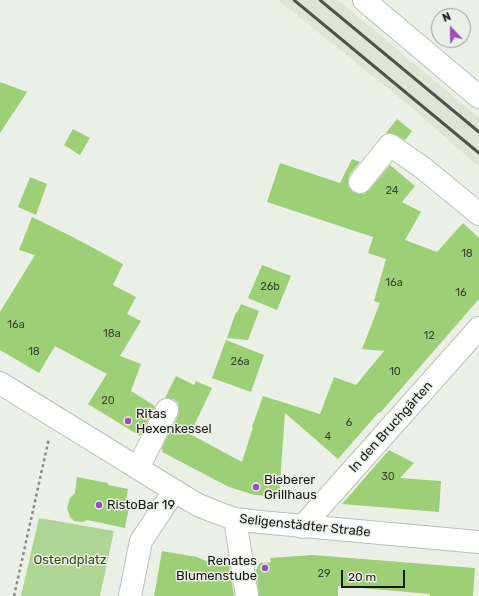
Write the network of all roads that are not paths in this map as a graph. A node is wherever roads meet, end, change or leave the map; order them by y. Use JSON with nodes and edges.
{"nodes":[{"id":1,"x":364,"y":0,"type":"edge"},
{"id":2,"x":479,"y":97,"type":"edge"},
{"id":3,"x":360,"y":182,"type":"dead end"},
{"id":4,"x":479,"y":214,"type":"edge"},
{"id":5,"x":479,"y":328,"type":"edge"},
{"id":6,"x":0,"y":383,"type":"edge"},
{"id":7,"x":168,"y":410,"type":"dead end"},
{"id":8,"x":138,"y":468,"type":"junction"},
{"id":9,"x":174,"y":490,"type":"junction"},
{"id":10,"x":235,"y":518,"type":"junction"},
{"id":11,"x":302,"y":527,"type":"junction"},
{"id":12,"x":479,"y":542,"type":"edge"},
{"id":13,"x":130,"y":596,"type":"edge"},
{"id":14,"x":247,"y":596,"type":"edge"}],
"edges":[{"from":1,"to":2,"type":"street"},
{"from":3,"to":4,"type":"street"},
{"from":5,"to":11,"type":"street","name":"In den Bruchgärten"},
{"from":6,"to":8,"type":"street","name":"Seligenstädter Straße"},
{"from":7,"to":8,"type":"street"},
{"from":8,"to":9,"type":"street","name":"Seligenstädter Straße"},
{"from":9,"to":10,"type":"street","name":"Seligenstädter Straße"},
{"from":9,"to":13,"type":"street"},
{"from":10,"to":11,"type":"street","name":"Seligenstädter Straße"},
{"from":10,"to":14,"type":"street"},
{"from":11,"to":12,"type":"street","name":"Seligenstädter Straße"}]}
